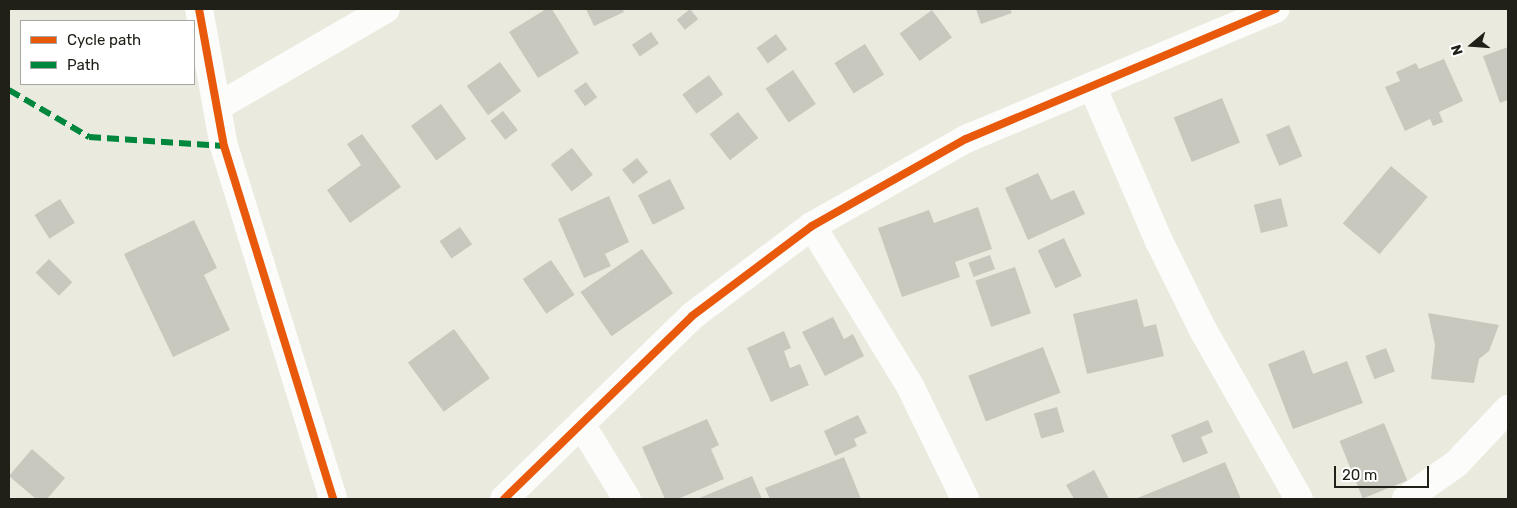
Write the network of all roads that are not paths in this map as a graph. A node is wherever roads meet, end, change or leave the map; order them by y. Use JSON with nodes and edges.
{"nodes":[{"id":1,"x":199,"y":9,"type":"edge"},
{"id":2,"x":386,"y":9,"type":"edge"},
{"id":3,"x":1276,"y":9,"type":"edge"},
{"id":4,"x":1093,"y":88,"type":"junction"},
{"id":5,"x":217,"y":107,"type":"junction"},
{"id":6,"x":812,"y":226,"type":"junction"},
{"id":7,"x":1508,"y":409,"type":"edge"},
{"id":8,"x":581,"y":424,"type":"junction"},
{"id":9,"x":333,"y":499,"type":"edge"},
{"id":10,"x":504,"y":499,"type":"edge"},
{"id":11,"x":627,"y":499,"type":"edge"},
{"id":12,"x":965,"y":499,"type":"edge"},
{"id":13,"x":1299,"y":499,"type":"edge"},
{"id":14,"x":1406,"y":499,"type":"edge"}],
"edges":[{"from":1,"to":5,"type":"street"},
{"from":2,"to":5,"type":"street"},
{"from":3,"to":4,"type":"street"},
{"from":4,"to":6,"type":"street"},
{"from":4,"to":13,"type":"street"},
{"from":5,"to":9,"type":"street"},
{"from":6,"to":8,"type":"street"},
{"from":6,"to":12,"type":"street"},
{"from":7,"to":14,"type":"street"},
{"from":8,"to":10,"type":"street"},
{"from":8,"to":11,"type":"street"}]}
